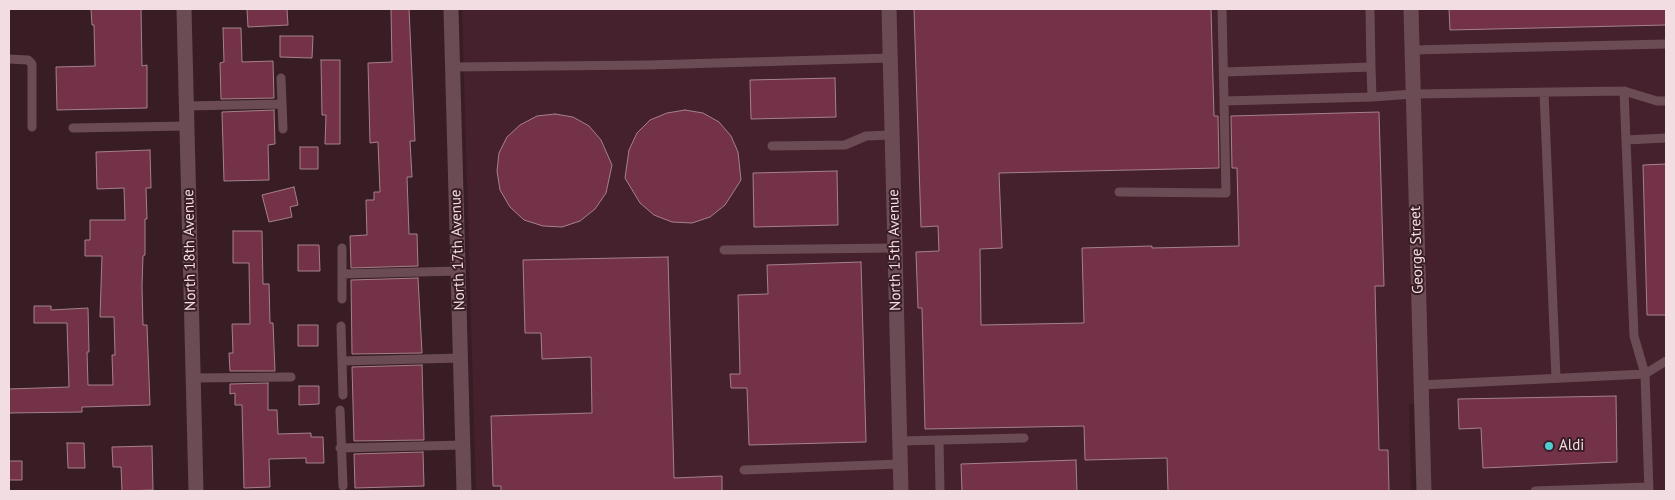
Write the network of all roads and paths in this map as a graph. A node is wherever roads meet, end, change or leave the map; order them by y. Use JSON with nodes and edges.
{"nodes":[{"id":1,"x":184,"y":9,"type":"edge"},
{"id":2,"x":451,"y":9,"type":"edge"},
{"id":3,"x":889,"y":9,"type":"edge"},
{"id":4,"x":1222,"y":9,"type":"edge"},
{"id":5,"x":1370,"y":9,"type":"edge"},
{"id":6,"x":1411,"y":9,"type":"edge"},
{"id":7,"x":1666,"y":44,"type":"edge"},
{"id":8,"x":1412,"y":50,"type":"junction"},
{"id":9,"x":890,"y":58,"type":"junction"},
{"id":10,"x":9,"y":59,"type":"edge"},
{"id":11,"x":1371,"y":66,"type":"junction"},
{"id":12,"x":453,"y":67,"type":"junction"},
{"id":13,"x":1224,"y":72,"type":"junction"},
{"id":14,"x":281,"y":78,"type":"dead end"},
{"id":15,"x":1624,"y":91,"type":"junction"},
{"id":16,"x":1544,"y":92,"type":"junction"},
{"id":17,"x":1413,"y":94,"type":"junction"},
{"id":18,"x":1372,"y":97,"type":"junction"},
{"id":19,"x":1224,"y":101,"type":"junction"},
{"id":20,"x":1666,"y":101,"type":"edge"},
{"id":21,"x":282,"y":104,"type":"junction"},
{"id":22,"x":186,"y":106,"type":"junction"},
{"id":23,"x":187,"y":126,"type":"junction"},
{"id":24,"x":32,"y":127,"type":"dead end"},
{"id":25,"x":73,"y":128,"type":"dead end"},
{"id":26,"x":283,"y":129,"type":"dead end"},
{"id":27,"x":892,"y":135,"type":"junction"},
{"id":28,"x":1666,"y":138,"type":"edge"},
{"id":29,"x":1626,"y":140,"type":"junction"},
{"id":30,"x":772,"y":146,"type":"dead end"},
{"id":31,"x":1119,"y":192,"type":"dead end"},
{"id":32,"x":342,"y":248,"type":"dead end"},
{"id":33,"x":895,"y":248,"type":"junction"},
{"id":34,"x":724,"y":250,"type":"dead end"},
{"id":35,"x":458,"y":270,"type":"junction"},
{"id":36,"x":342,"y":274,"type":"junction"},
{"id":37,"x":342,"y":299,"type":"dead end"},
{"id":38,"x":341,"y":326,"type":"dead end"},
{"id":39,"x":461,"y":358,"type":"junction"},
{"id":40,"x":342,"y":361,"type":"junction"},
{"id":41,"x":1666,"y":362,"type":"edge"},
{"id":42,"x":1644,"y":374,"type":"junction"},
{"id":43,"x":290,"y":377,"type":"dead end"},
{"id":44,"x":193,"y":378,"type":"junction"},
{"id":45,"x":1556,"y":378,"type":"junction"},
{"id":46,"x":1421,"y":385,"type":"junction"},
{"id":47,"x":343,"y":395,"type":"dead end"},
{"id":48,"x":340,"y":410,"type":"dead end"},
{"id":49,"x":1024,"y":438,"type":"dead end"},
{"id":50,"x":939,"y":440,"type":"junction"},
{"id":51,"x":900,"y":441,"type":"junction"},
{"id":52,"x":463,"y":445,"type":"junction"},
{"id":53,"x":340,"y":448,"type":"junction"},
{"id":54,"x":900,"y":464,"type":"junction"},
{"id":55,"x":744,"y":470,"type":"dead end"},
{"id":56,"x":343,"y":486,"type":"dead end"},
{"id":57,"x":1649,"y":489,"type":"edge"},
{"id":58,"x":196,"y":491,"type":"edge"},
{"id":59,"x":464,"y":491,"type":"edge"},
{"id":60,"x":901,"y":491,"type":"edge"},
{"id":61,"x":940,"y":491,"type":"edge"},
{"id":62,"x":1424,"y":491,"type":"edge"},
{"id":63,"x":1535,"y":491,"type":"edge"}],
"edges":[{"from":1,"to":22,"type":"street","name":"North 18th Avenue"},
{"from":2,"to":12,"type":"street","name":"North 17th Avenue"},
{"from":3,"to":9,"type":"street","name":"North 15th Avenue"},
{"from":4,"to":13,"type":"lane"},
{"from":5,"to":11,"type":"lane"},
{"from":6,"to":8,"type":"street","name":"George Street"},
{"from":7,"to":8,"type":"lane"},
{"from":8,"to":17,"type":"street","name":"George Street"},
{"from":9,"to":12,"type":"lane"},
{"from":9,"to":27,"type":"street","name":"North 15th Avenue"},
{"from":10,"to":24,"type":"lane"},
{"from":11,"to":13,"type":"lane"},
{"from":11,"to":18,"type":"lane"},
{"from":12,"to":35,"type":"street","name":"North 17th Avenue"},
{"from":13,"to":19,"type":"lane"},
{"from":14,"to":21,"type":"lane"},
{"from":15,"to":16,"type":"lane"},
{"from":15,"to":20,"type":"lane"},
{"from":15,"to":29,"type":"lane"},
{"from":16,"to":17,"type":"lane"},
{"from":16,"to":45,"type":"lane"},
{"from":17,"to":18,"type":"lane"},
{"from":17,"to":46,"type":"street","name":"George Street"},
{"from":18,"to":19,"type":"lane"},
{"from":19,"to":31,"type":"lane"},
{"from":21,"to":22,"type":"lane"},
{"from":21,"to":26,"type":"lane"},
{"from":22,"to":23,"type":"street","name":"North 18th Avenue"},
{"from":23,"to":25,"type":"lane"},
{"from":23,"to":44,"type":"street","name":"North 18th Avenue"},
{"from":27,"to":30,"type":"lane"},
{"from":27,"to":33,"type":"street","name":"North 15th Avenue"},
{"from":28,"to":29,"type":"lane"},
{"from":29,"to":42,"type":"lane"},
{"from":32,"to":36,"type":"lane"},
{"from":33,"to":34,"type":"lane"},
{"from":33,"to":51,"type":"street","name":"North 15th Avenue"},
{"from":35,"to":36,"type":"lane"},
{"from":35,"to":39,"type":"street","name":"North 17th Avenue"},
{"from":36,"to":37,"type":"lane"},
{"from":38,"to":40,"type":"lane"},
{"from":39,"to":40,"type":"lane"},
{"from":39,"to":52,"type":"street","name":"North 17th Avenue"},
{"from":40,"to":47,"type":"lane"},
{"from":41,"to":42,"type":"lane"},
{"from":42,"to":45,"type":"lane"},
{"from":42,"to":57,"type":"lane"},
{"from":43,"to":44,"type":"lane"},
{"from":44,"to":58,"type":"street","name":"North 18th Avenue"},
{"from":45,"to":46,"type":"lane"},
{"from":46,"to":62,"type":"street","name":"George Street"},
{"from":48,"to":53,"type":"lane"},
{"from":49,"to":50,"type":"lane"},
{"from":50,"to":51,"type":"lane"},
{"from":50,"to":61,"type":"lane"},
{"from":51,"to":54,"type":"street","name":"North 15th Avenue"},
{"from":52,"to":53,"type":"lane"},
{"from":52,"to":59,"type":"street","name":"North 17th Avenue"},
{"from":53,"to":56,"type":"lane"},
{"from":54,"to":55,"type":"lane"},
{"from":54,"to":60,"type":"street","name":"North 15th Avenue"},
{"from":57,"to":63,"type":"lane"}]}
